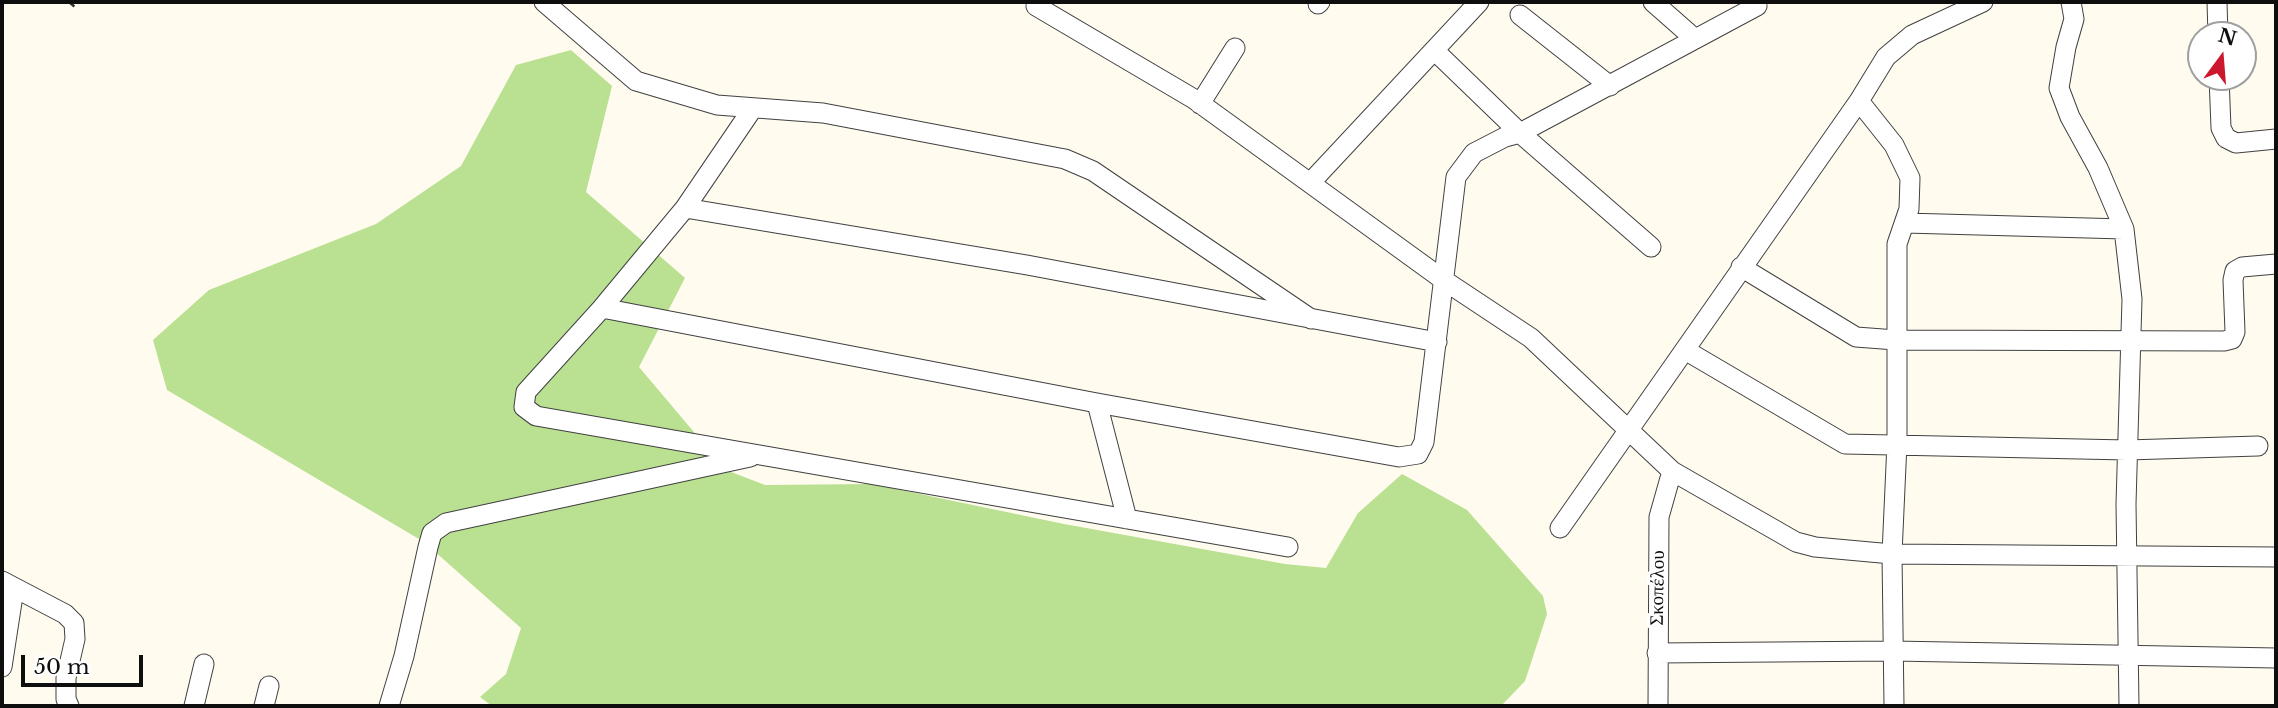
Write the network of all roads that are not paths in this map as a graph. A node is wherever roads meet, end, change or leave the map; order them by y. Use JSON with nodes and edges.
{"nodes":[{"id":1,"x":544,"y":2,"type":"edge"},
{"id":2,"x":1479,"y":2,"type":"edge"},
{"id":3,"x":1653,"y":2,"type":"edge"},
{"id":4,"x":1983,"y":2,"type":"edge"},
{"id":5,"x":2071,"y":2,"type":"edge"},
{"id":6,"x":2217,"y":2,"type":"edge"},
{"id":7,"x":1759,"y":3,"type":"edge"},
{"id":8,"x":1036,"y":6,"type":"dead end"},
{"id":9,"x":1520,"y":15,"type":"dead end"},
{"id":10,"x":2218,"y":21,"type":"edge"},
{"id":11,"x":1695,"y":39,"type":"junction"},
{"id":12,"x":1235,"y":48,"type":"dead end"},
{"id":13,"x":1434,"y":50,"type":"junction"},
{"id":14,"x":1610,"y":86,"type":"junction"},
{"id":15,"x":2220,"y":91,"type":"edge"},
{"id":16,"x":1859,"y":102,"type":"junction"},
{"id":17,"x":1200,"y":104,"type":"junction"},
{"id":18,"x":753,"y":108,"type":"junction"},
{"id":19,"x":1520,"y":133,"type":"junction"},
{"id":20,"x":2276,"y":139,"type":"edge"},
{"id":21,"x":1311,"y":183,"type":"junction"},
{"id":22,"x":685,"y":208,"type":"junction"},
{"id":23,"x":1905,"y":223,"type":"junction"},
{"id":24,"x":2124,"y":229,"type":"junction"},
{"id":25,"x":1651,"y":247,"type":"dead end"},
{"id":26,"x":2276,"y":264,"type":"edge"},
{"id":27,"x":1741,"y":267,"type":"junction"},
{"id":28,"x":1445,"y":281,"type":"junction"},
{"id":29,"x":602,"y":308,"type":"junction"},
{"id":30,"x":1311,"y":319,"type":"junction"},
{"id":31,"x":1896,"y":340,"type":"junction"},
{"id":32,"x":2132,"y":340,"type":"junction"},
{"id":33,"x":1437,"y":342,"type":"junction"},
{"id":34,"x":1685,"y":349,"type":"junction"},
{"id":35,"x":1097,"y":403,"type":"junction"},
{"id":36,"x":1629,"y":430,"type":"junction"},
{"id":37,"x":1897,"y":443,"type":"junction"},
{"id":38,"x":2258,"y":446,"type":"dead end"},
{"id":39,"x":2127,"y":450,"type":"junction"},
{"id":40,"x":762,"y":454,"type":"junction"},
{"id":41,"x":1672,"y":471,"type":"junction"},
{"id":42,"x":1127,"y":519,"type":"junction"},
{"id":43,"x":1560,"y":528,"type":"dead end"},
{"id":44,"x":1288,"y":547,"type":"dead end"},
{"id":45,"x":1892,"y":554,"type":"junction"},
{"id":46,"x":2126,"y":554,"type":"junction"},
{"id":47,"x":2276,"y":557,"type":"edge"},
{"id":48,"x":8,"y":585,"type":"edge"},
{"id":49,"x":1892,"y":651,"type":"junction"},
{"id":50,"x":1657,"y":653,"type":"junction"},
{"id":51,"x":2127,"y":657,"type":"junction"},
{"id":52,"x":2276,"y":658,"type":"edge"},
{"id":53,"x":204,"y":664,"type":"dead end"},
{"id":54,"x":2,"y":667,"type":"edge"},
{"id":55,"x":269,"y":686,"type":"dead end"},
{"id":56,"x":69,"y":706,"type":"edge"},
{"id":57,"x":194,"y":706,"type":"edge"},
{"id":58,"x":264,"y":706,"type":"edge"},
{"id":59,"x":390,"y":706,"type":"edge"},
{"id":60,"x":1658,"y":706,"type":"edge"},
{"id":61,"x":1894,"y":706,"type":"edge"},
{"id":62,"x":2129,"y":706,"type":"edge"}],
"edges":[{"from":1,"to":18,"type":"street"},
{"from":2,"to":13,"type":"street"},
{"from":3,"to":11,"type":"street"},
{"from":4,"to":16,"type":"street"},
{"from":5,"to":24,"type":"street"},
{"from":6,"to":10,"type":"street"},
{"from":7,"to":11,"type":"street"},
{"from":8,"to":17,"type":"street"},
{"from":9,"to":14,"type":"street"},
{"from":11,"to":14,"type":"street"},
{"from":12,"to":17,"type":"street"},
{"from":13,"to":19,"type":"street"},
{"from":13,"to":21,"type":"street"},
{"from":14,"to":19,"type":"street"},
{"from":15,"to":20,"type":"street"},
{"from":16,"to":23,"type":"street"},
{"from":16,"to":27,"type":"street"},
{"from":17,"to":21,"type":"street"},
{"from":18,"to":22,"type":"street"},
{"from":18,"to":30,"type":"street"},
{"from":19,"to":25,"type":"street"},
{"from":19,"to":28,"type":"street"},
{"from":21,"to":28,"type":"street"},
{"from":22,"to":29,"type":"street"},
{"from":22,"to":30,"type":"street"},
{"from":23,"to":24,"type":"street"},
{"from":23,"to":31,"type":"street"},
{"from":24,"to":32,"type":"street"},
{"from":26,"to":32,"type":"street"},
{"from":27,"to":31,"type":"street"},
{"from":27,"to":34,"type":"street"},
{"from":28,"to":33,"type":"street"},
{"from":28,"to":36,"type":"street"},
{"from":29,"to":35,"type":"street"},
{"from":29,"to":40,"type":"street"},
{"from":30,"to":33,"type":"street"},
{"from":31,"to":32,"type":"street"},
{"from":31,"to":37,"type":"street"},
{"from":32,"to":39,"type":"street"},
{"from":33,"to":35,"type":"street"},
{"from":34,"to":36,"type":"street"},
{"from":34,"to":37,"type":"street"},
{"from":35,"to":42,"type":"street"},
{"from":36,"to":41,"type":"street"},
{"from":36,"to":43,"type":"street"},
{"from":37,"to":39,"type":"street"},
{"from":37,"to":45,"type":"street"},
{"from":38,"to":39,"type":"street"},
{"from":39,"to":46,"type":"street"},
{"from":40,"to":42,"type":"street"},
{"from":40,"to":59,"type":"street"},
{"from":41,"to":45,"type":"street"},
{"from":41,"to":50,"type":"street","name":"Σκοπέλου"},
{"from":42,"to":44,"type":"street"},
{"from":45,"to":46,"type":"street"},
{"from":45,"to":49,"type":"street"},
{"from":46,"to":47,"type":"street"},
{"from":46,"to":51,"type":"street"},
{"from":48,"to":54,"type":"street"},
{"from":48,"to":56,"type":"street"},
{"from":49,"to":50,"type":"street"},
{"from":49,"to":51,"type":"street"},
{"from":49,"to":61,"type":"street"},
{"from":50,"to":60,"type":"street","name":"Σκοπέλου"},
{"from":51,"to":52,"type":"street"},
{"from":51,"to":62,"type":"street"},
{"from":53,"to":57,"type":"street"},
{"from":55,"to":58,"type":"street"}]}
